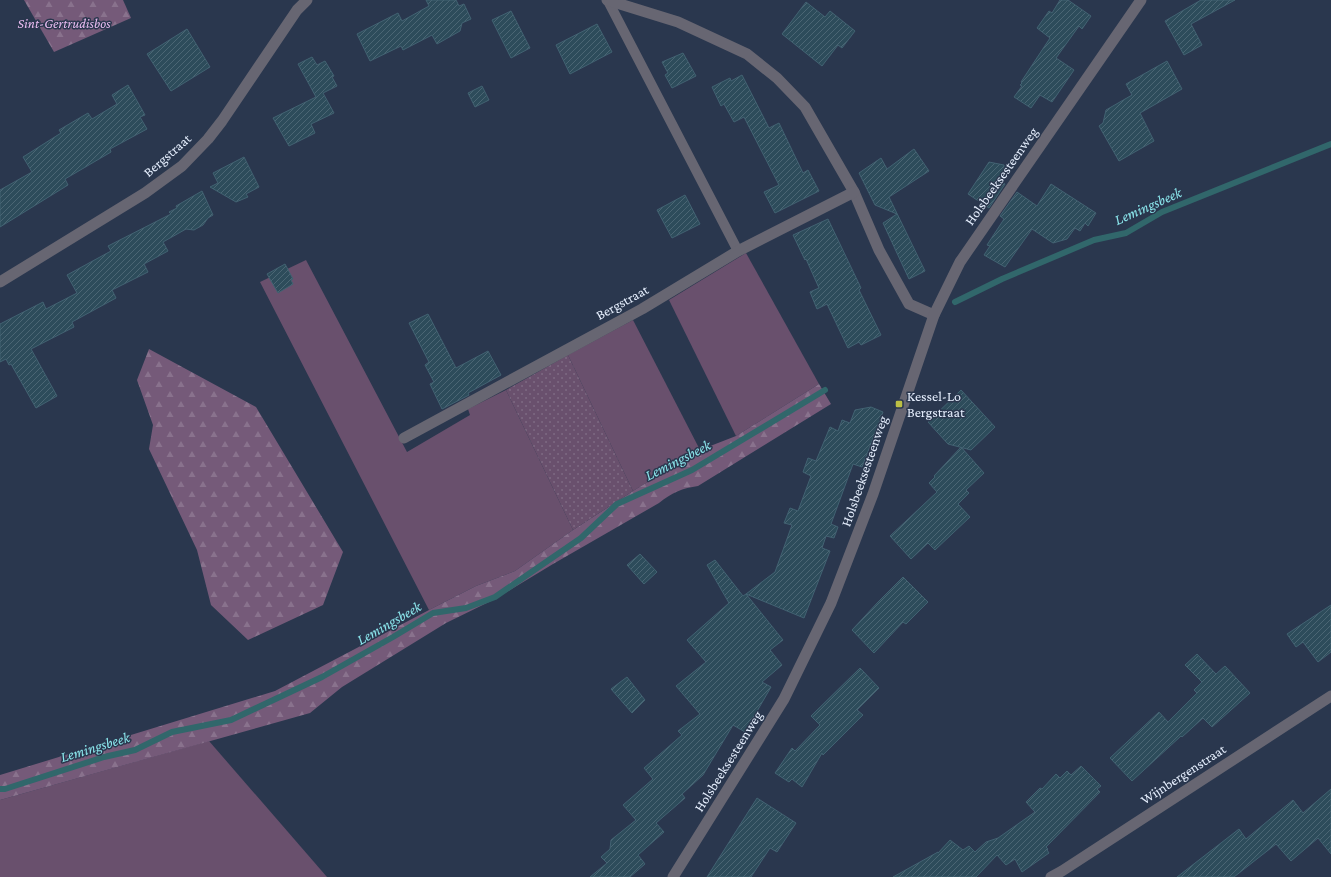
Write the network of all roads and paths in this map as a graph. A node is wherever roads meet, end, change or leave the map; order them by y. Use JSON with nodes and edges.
{"nodes":[{"id":1,"x":307,"y":0,"type":"edge"},
{"id":2,"x":608,"y":0,"type":"edge"},
{"id":3,"x":1141,"y":0,"type":"edge"},
{"id":4,"x":854,"y":192,"type":"junction"},
{"id":5,"x":738,"y":251,"type":"junction"},
{"id":6,"x":0,"y":282,"type":"edge"},
{"id":7,"x":934,"y":315,"type":"junction"},
{"id":8,"x":404,"y":438,"type":"dead end"},
{"id":9,"x":1331,"y":696,"type":"edge"},
{"id":10,"x":673,"y":877,"type":"edge"},
{"id":11,"x":1051,"y":877,"type":"edge"}],
"edges":[{"from":1,"to":6,"type":"street","name":"Bergstraat"},
{"from":2,"to":4,"type":"street"},
{"from":2,"to":5,"type":"lane"},
{"from":3,"to":7,"type":"street","name":"Holsbeeksesteenweg"},
{"from":4,"to":5,"type":"street","name":"Bergstraat"},
{"from":4,"to":7,"type":"street"},
{"from":5,"to":8,"type":"street","name":"Bergstraat"},
{"from":7,"to":10,"type":"street","name":"Holsbeeksesteenweg"},
{"from":9,"to":11,"type":"street","name":"Wijnbergenstraat"}]}
